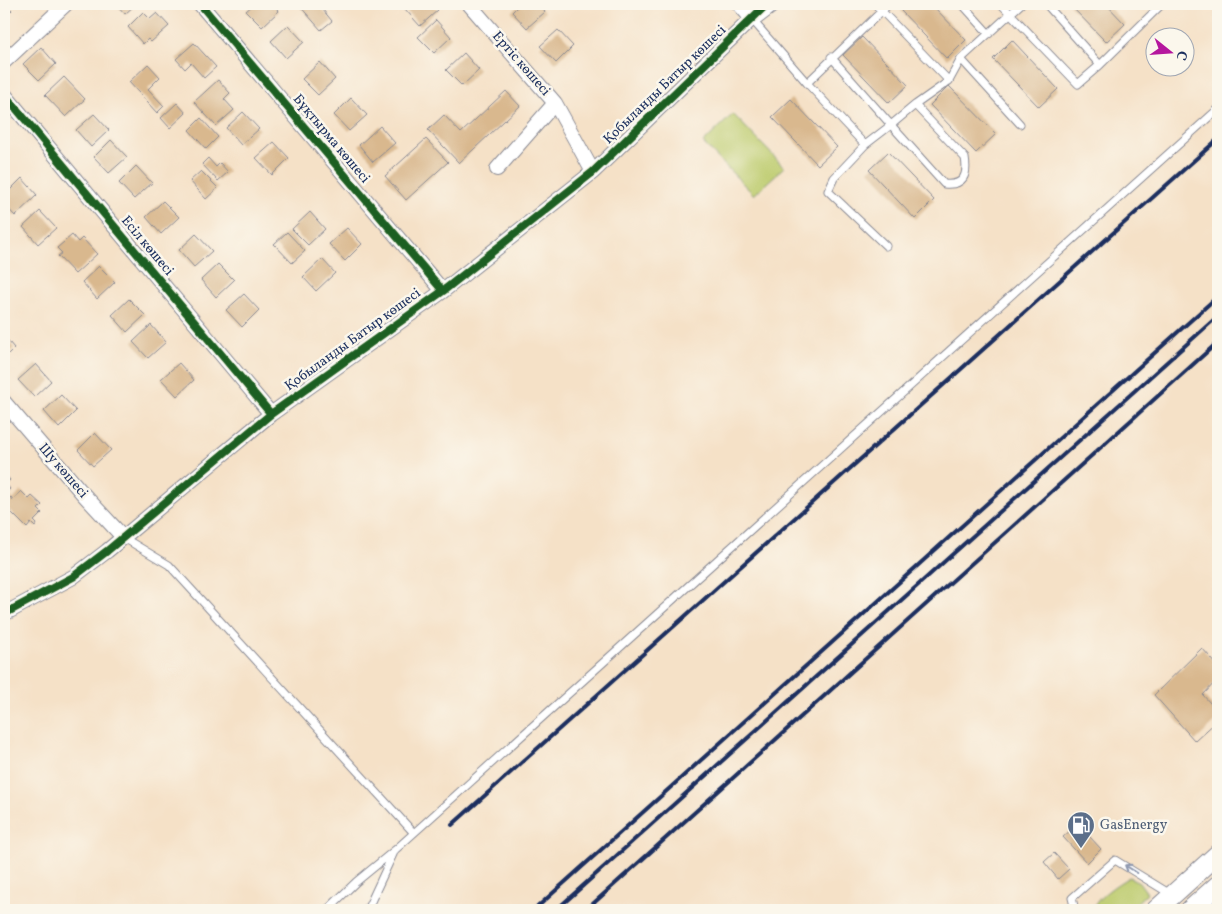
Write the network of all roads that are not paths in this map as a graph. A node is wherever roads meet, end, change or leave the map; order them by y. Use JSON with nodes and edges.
{"nodes":[{"id":1,"x":66,"y":4,"type":"edge"},
{"id":2,"x":200,"y":4,"type":"edge"},
{"id":3,"x":469,"y":4,"type":"edge"},
{"id":4,"x":739,"y":4,"type":"edge"},
{"id":5,"x":767,"y":4,"type":"edge"},
{"id":6,"x":780,"y":4,"type":"edge"},
{"id":7,"x":875,"y":4,"type":"edge"},
{"id":8,"x":889,"y":4,"type":"edge"},
{"id":9,"x":962,"y":4,"type":"edge"},
{"id":10,"x":1001,"y":4,"type":"edge"},
{"id":11,"x":1021,"y":4,"type":"edge"},
{"id":12,"x":1046,"y":4,"type":"edge"},
{"id":13,"x":1162,"y":4,"type":"edge"},
{"id":14,"x":882,"y":11,"type":"junction"},
{"id":15,"x":1011,"y":13,"type":"junction"},
{"id":16,"x":754,"y":21,"type":"junction"},
{"id":17,"x":989,"y":34,"type":"junction"},
{"id":18,"x":831,"y":58,"type":"junction"},
{"id":19,"x":961,"y":60,"type":"junction"},
{"id":20,"x":4,"y":62,"type":"edge"},
{"id":21,"x":1100,"y":65,"type":"junction"},
{"id":22,"x":949,"y":81,"type":"junction"},
{"id":23,"x":806,"y":83,"type":"junction"},
{"id":24,"x":4,"y":94,"type":"edge"},
{"id":25,"x":554,"y":103,"type":"junction"},
{"id":26,"x":915,"y":105,"type":"junction"},
{"id":27,"x":1218,"y":109,"type":"edge"},
{"id":28,"x":1020,"y":124,"type":"dead end"},
{"id":29,"x":891,"y":125,"type":"junction"},
{"id":30,"x":865,"y":145,"type":"junction"},
{"id":31,"x":497,"y":169,"type":"dead end"},
{"id":32,"x":593,"y":172,"type":"junction"},
{"id":33,"x":886,"y":246,"type":"dead end"},
{"id":34,"x":443,"y":290,"type":"junction"},
{"id":35,"x":4,"y":402,"type":"edge"},
{"id":36,"x":271,"y":414,"type":"junction"},
{"id":37,"x":124,"y":538,"type":"junction"},
{"id":38,"x":4,"y":614,"type":"edge"},
{"id":39,"x":413,"y":832,"type":"junction"},
{"id":40,"x":395,"y":850,"type":"junction"},
{"id":41,"x":1218,"y":854,"type":"edge"},
{"id":42,"x":1218,"y":885,"type":"edge"},
{"id":43,"x":1172,"y":896,"type":"junction"},
{"id":44,"x":327,"y":910,"type":"edge"},
{"id":45,"x":367,"y":910,"type":"edge"},
{"id":46,"x":1075,"y":910,"type":"edge"},
{"id":47,"x":1156,"y":910,"type":"edge"},
{"id":48,"x":1190,"y":910,"type":"edge"}],
"edges":[{"from":1,"to":20,"type":"street"},
{"from":2,"to":34,"type":"street","name":"Бұқтырма көшесі"},
{"from":3,"to":25,"type":"street","name":"Ертіс көшесі"},
{"from":4,"to":16,"type":"street"},
{"from":5,"to":16,"type":"street","name":"Қобыланды Батыр көшесі"},
{"from":6,"to":16,"type":"lane"},
{"from":7,"to":14,"type":"lane"},
{"from":8,"to":14,"type":"lane"},
{"from":9,"to":17,"type":"lane"},
{"from":10,"to":15,"type":"lane"},
{"from":11,"to":15,"type":"lane"},
{"from":12,"to":21,"type":"lane"},
{"from":13,"to":21,"type":"lane"},
{"from":14,"to":18,"type":"lane"},
{"from":14,"to":22,"type":"lane"},
{"from":15,"to":17,"type":"lane"},
{"from":15,"to":21,"type":"lane"},
{"from":16,"to":23,"type":"lane"},
{"from":16,"to":32,"type":"street","name":"Қобыланды Батыр көшесі"},
{"from":17,"to":19,"type":"lane"},
{"from":18,"to":23,"type":"lane"},
{"from":18,"to":29,"type":"lane"},
{"from":19,"to":22,"type":"lane"},
{"from":19,"to":28,"type":"lane"},
{"from":22,"to":26,"type":"lane"},
{"from":23,"to":30,"type":"lane"},
{"from":24,"to":36,"type":"street","name":"Есіл көшесі"},
{"from":25,"to":31,"type":"street","name":"Ертіс көшесі"},
{"from":25,"to":32,"type":"street"},
{"from":26,"to":29,"type":"lane"},
{"from":26,"to":29,"type":"lane"},
{"from":27,"to":39,"type":"lane"},
{"from":29,"to":30,"type":"lane"},
{"from":30,"to":33,"type":"lane"},
{"from":32,"to":34,"type":"street","name":"Қобыланды Батыр көшесі"},
{"from":34,"to":36,"type":"street","name":"Қобыланды Батыр көшесі"},
{"from":35,"to":37,"type":"street","name":"Шу көшесі"},
{"from":36,"to":37,"type":"street","name":"Қобыланды Батыр көшесі"},
{"from":37,"to":38,"type":"street","name":"Қобыланды Батыр көшесі"},
{"from":37,"to":39,"type":"lane"},
{"from":39,"to":40,"type":"lane"},
{"from":40,"to":44,"type":"lane"},
{"from":40,"to":45,"type":"lane"},
{"from":41,"to":43,"type":"main road"},
{"from":42,"to":48,"type":"main road"},
{"from":43,"to":46,"type":"lane","one_way":true},
{"from":43,"to":47,"type":"main road"}]}
